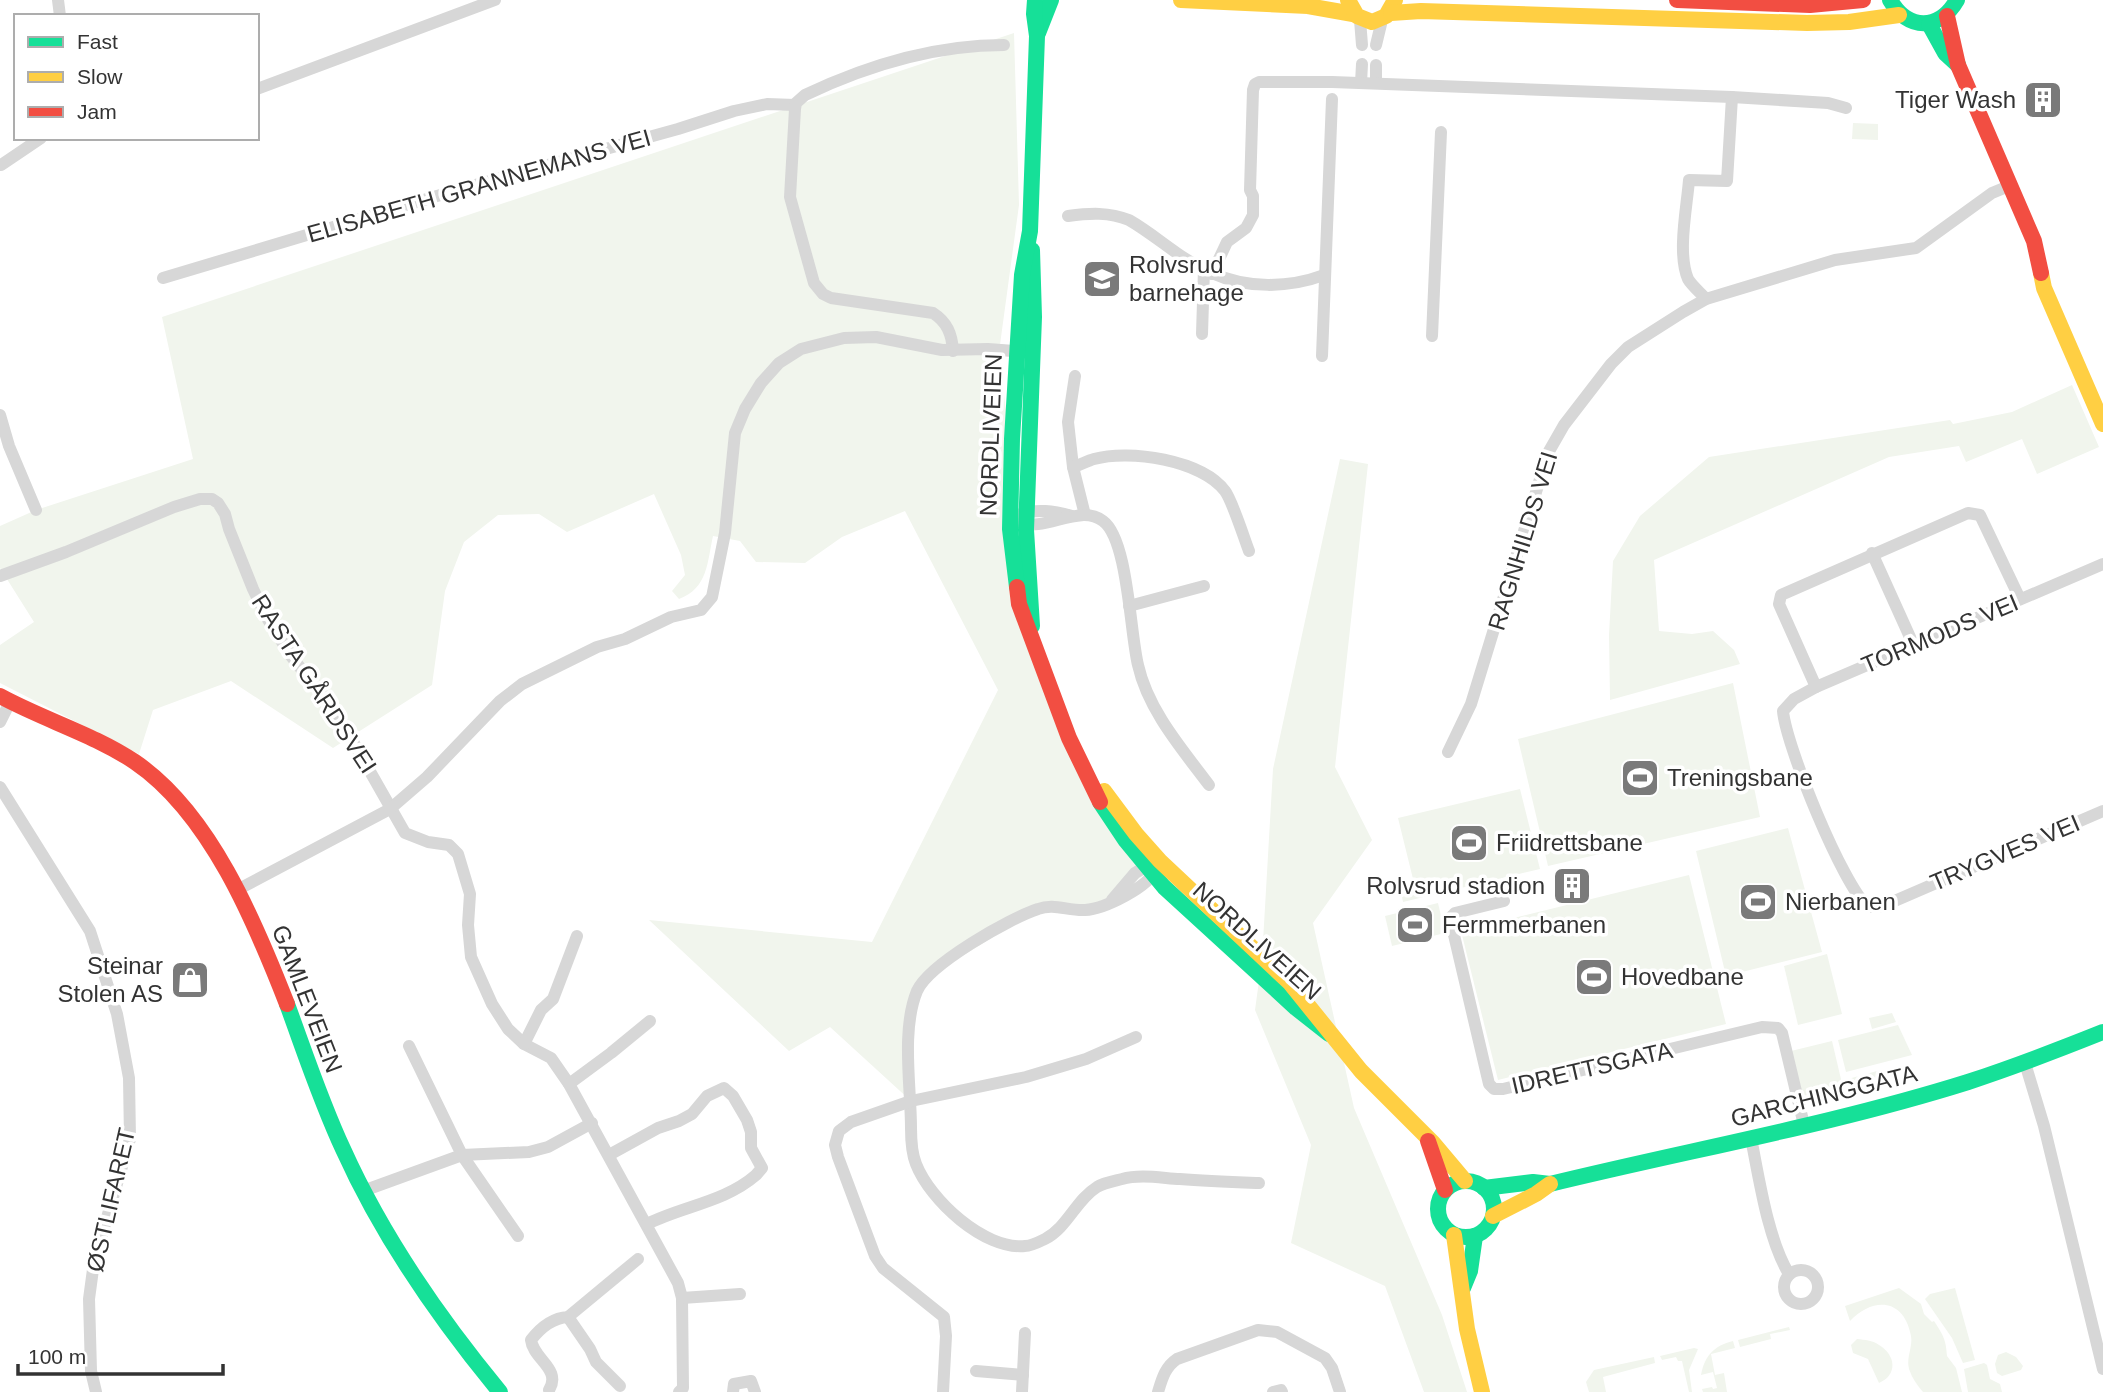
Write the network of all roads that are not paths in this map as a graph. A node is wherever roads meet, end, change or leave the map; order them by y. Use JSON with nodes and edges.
{"nodes":[{"id":1,"x":495,"y":0,"type":"edge"},
{"id":2,"x":1035,"y":0,"type":"edge"},
{"id":3,"x":1051,"y":0,"type":"edge"},
{"id":4,"x":1181,"y":0,"type":"edge"},
{"id":5,"x":1678,"y":0,"type":"edge"},
{"id":6,"x":1863,"y":0,"type":"edge"},
{"id":7,"x":1890,"y":0,"type":"edge"},
{"id":8,"x":1957,"y":0,"type":"edge"},
{"id":9,"x":1354,"y":11,"type":"edge"},
{"id":10,"x":1389,"y":11,"type":"edge"},
{"id":11,"x":1899,"y":15,"type":"junction"},
{"id":12,"x":1947,"y":16,"type":"junction"},
{"id":13,"x":1929,"y":24,"type":"junction"},
{"id":14,"x":1037,"y":36,"type":"junction"},
{"id":15,"x":1004,"y":45,"type":"dead end"},
{"id":16,"x":1362,"y":45,"type":"dead end"},
{"id":17,"x":1376,"y":45,"type":"dead end"},
{"id":18,"x":1362,"y":64,"type":"dead end"},
{"id":19,"x":1376,"y":65,"type":"dead end"},
{"id":20,"x":1958,"y":65,"type":"junction"},
{"id":21,"x":1361,"y":83,"type":"junction"},
{"id":22,"x":1376,"y":83,"type":"junction"},
{"id":23,"x":259,"y":88,"type":"edge"},
{"id":24,"x":1732,"y":97,"type":"junction"},
{"id":25,"x":1332,"y":99,"type":"dead end"},
{"id":26,"x":795,"y":105,"type":"junction"},
{"id":27,"x":1846,"y":108,"type":"dead end"},
{"id":28,"x":1441,"y":132,"type":"dead end"},
{"id":29,"x":38,"y":140,"type":"edge"},
{"id":30,"x":1,"y":165,"type":"edge"},
{"id":31,"x":2009,"y":186,"type":"junction"},
{"id":32,"x":1068,"y":216,"type":"dead end"},
{"id":33,"x":1030,"y":231,"type":"junction"},
{"id":34,"x":1208,"y":271,"type":"junction"},
{"id":35,"x":1324,"y":275,"type":"junction"},
{"id":36,"x":163,"y":278,"type":"dead end"},
{"id":37,"x":1706,"y":299,"type":"junction"},
{"id":38,"x":1202,"y":334,"type":"dead end"},
{"id":39,"x":1432,"y":336,"type":"dead end"},
{"id":40,"x":953,"y":351,"type":"junction"},
{"id":41,"x":1016,"y":351,"type":"junction"},
{"id":42,"x":1033,"y":353,"type":"junction"},
{"id":43,"x":1322,"y":356,"type":"dead end"},
{"id":44,"x":1075,"y":376,"type":"dead end"},
{"id":45,"x":0,"y":415,"type":"edge"},
{"id":46,"x":2103,"y":424,"type":"edge"},
{"id":47,"x":1073,"y":467,"type":"junction"},
{"id":48,"x":36,"y":510,"type":"dead end"},
{"id":49,"x":1079,"y":516,"type":"junction"},
{"id":50,"x":1010,"y":518,"type":"junction"},
{"id":51,"x":1026,"y":518,"type":"junction"},
{"id":52,"x":1249,"y":551,"type":"dead end"},
{"id":53,"x":1872,"y":553,"type":"junction"},
{"id":54,"x":2103,"y":564,"type":"edge"},
{"id":55,"x":0,"y":576,"type":"edge"},
{"id":56,"x":1204,"y":586,"type":"dead end"},
{"id":57,"x":2020,"y":599,"type":"junction"},
{"id":58,"x":1129,"y":606,"type":"junction"},
{"id":59,"x":1033,"y":639,"type":"junction"},
{"id":60,"x":1914,"y":646,"type":"junction"},
{"id":61,"x":1816,"y":687,"type":"junction"},
{"id":62,"x":5,"y":699,"type":"edge"},
{"id":63,"x":0,"y":722,"type":"edge"},
{"id":64,"x":1448,"y":752,"type":"dead end"},
{"id":65,"x":1209,"y":785,"type":"dead end"},
{"id":66,"x":0,"y":787,"type":"edge"},
{"id":67,"x":390,"y":810,"type":"junction"},
{"id":68,"x":2103,"y":811,"type":"edge"},
{"id":69,"x":1153,"y":867,"type":"junction"},
{"id":70,"x":237,"y":890,"type":"junction"},
{"id":71,"x":1504,"y":901,"type":"dead end"},
{"id":72,"x":1868,"y":907,"type":"joint"},
{"id":73,"x":577,"y":936,"type":"dead end"},
{"id":74,"x":650,"y":1021,"type":"dead end"},
{"id":75,"x":2103,"y":1032,"type":"edge"},
{"id":76,"x":1136,"y":1037,"type":"dead end"},
{"id":77,"x":524,"y":1044,"type":"junction"},
{"id":78,"x":409,"y":1046,"type":"dead end"},
{"id":79,"x":2025,"y":1063,"type":"junction"},
{"id":80,"x":569,"y":1084,"type":"junction"},
{"id":81,"x":911,"y":1101,"type":"junction"},
{"id":82,"x":592,"y":1124,"type":"junction"},
{"id":83,"x":1804,"y":1125,"type":"junction"},
{"id":84,"x":1751,"y":1138,"type":"junction"},
{"id":85,"x":1428,"y":1141,"type":"junction"},
{"id":86,"x":462,"y":1155,"type":"junction"},
{"id":87,"x":609,"y":1155,"type":"junction"},
{"id":88,"x":1465,"y":1181,"type":"junction"},
{"id":89,"x":1259,"y":1183,"type":"dead end"},
{"id":90,"x":1550,"y":1184,"type":"junction"},
{"id":91,"x":1484,"y":1188,"type":"junction"},
{"id":92,"x":1445,"y":1190,"type":"junction"},
{"id":93,"x":363,"y":1191,"type":"junction"},
{"id":94,"x":1493,"y":1216,"type":"junction"},
{"id":95,"x":650,"y":1229,"type":"junction"},
{"id":96,"x":1454,"y":1235,"type":"junction"},
{"id":97,"x":517,"y":1236,"type":"dead end"},
{"id":98,"x":1475,"y":1236,"type":"junction"},
{"id":99,"x":638,"y":1259,"type":"dead end"},
{"id":100,"x":1789,"y":1275,"type":"dead end"},
{"id":101,"x":1464,"y":1289,"type":"junction"},
{"id":102,"x":740,"y":1294,"type":"dead end"},
{"id":103,"x":682,"y":1298,"type":"junction"},
{"id":104,"x":568,"y":1317,"type":"junction"},
{"id":105,"x":1025,"y":1333,"type":"dead end"},
{"id":106,"x":2103,"y":1369,"type":"edge"},
{"id":107,"x":976,"y":1371,"type":"dead end"},
{"id":108,"x":1023,"y":1375,"type":"junction"},
{"id":109,"x":620,"y":1386,"type":"dead end"},
{"id":110,"x":548,"y":1390,"type":"dead end"},
{"id":111,"x":683,"y":1391,"type":"edge"},
{"id":112,"x":96,"y":1392,"type":"edge"},
{"id":113,"x":500,"y":1392,"type":"edge"},
{"id":114,"x":733,"y":1392,"type":"edge"},
{"id":115,"x":755,"y":1392,"type":"edge"},
{"id":116,"x":943,"y":1392,"type":"edge"},
{"id":117,"x":1022,"y":1392,"type":"edge"},
{"id":118,"x":1158,"y":1392,"type":"edge"},
{"id":119,"x":1273,"y":1392,"type":"edge"},
{"id":120,"x":1282,"y":1392,"type":"edge"},
{"id":121,"x":1340,"y":1392,"type":"edge"},
{"id":122,"x":1482,"y":1392,"type":"edge"}],
"edges":[{"from":1,"to":23,"type":"street"},
{"from":2,"to":14,"type":"main road","name":"NORDLIVEIEN"},
{"from":3,"to":14,"type":"main road","name":"NORDLIVEIEN"},
{"from":4,"to":9,"type":"main road"},
{"from":5,"to":6,"type":"main road"},
{"from":7,"to":11,"type":"main road"},
{"from":8,"to":12,"type":"main road"},
{"from":9,"to":10,"type":"main road"},
{"from":9,"to":16,"type":"street"},
{"from":10,"to":11,"type":"main road"},
{"from":10,"to":17,"type":"street"},
{"from":11,"to":13,"type":"main road"},
{"from":12,"to":13,"type":"main road"},
{"from":12,"to":20,"type":"main road"},
{"from":13,"to":20,"type":"main road"},
{"from":14,"to":33,"type":"main road","name":"NORDLIVEIEN"},
{"from":15,"to":26,"type":"street"},
{"from":18,"to":21,"type":"street"},
{"from":19,"to":22,"type":"street"},
{"from":20,"to":31,"type":"main road"},
{"from":21,"to":22,"type":"street"},
{"from":21,"to":34,"type":"street"},
{"from":22,"to":24,"type":"street"},
{"from":24,"to":27,"type":"street"},
{"from":24,"to":37,"type":"street"},
{"from":25,"to":35,"type":"street"},
{"from":26,"to":36,"type":"street","name":"ELISABETH GRANNEMANS VEI"},
{"from":26,"to":40,"type":"street"},
{"from":28,"to":39,"type":"street"},
{"from":29,"to":30,"type":"street"},
{"from":31,"to":37,"type":"street","name":"RAGNHILDS VEI"},
{"from":31,"to":46,"type":"main road"},
{"from":32,"to":34,"type":"street"},
{"from":33,"to":41,"type":"main road","name":"NORDLIVEIEN"},
{"from":33,"to":42,"type":"main road","name":"NORDLIVEIEN"},
{"from":34,"to":35,"type":"street"},
{"from":34,"to":38,"type":"street"},
{"from":35,"to":43,"type":"street"},
{"from":37,"to":64,"type":"street","name":"RAGNHILDS VEI"},
{"from":40,"to":41,"type":"street"},
{"from":40,"to":67,"type":"street"},
{"from":41,"to":42,"type":"street"},
{"from":41,"to":50,"type":"main road","name":"NORDLIVEIEN"},
{"from":42,"to":51,"type":"main road","name":"NORDLIVEIEN"},
{"from":44,"to":47,"type":"street"},
{"from":45,"to":48,"type":"street"},
{"from":47,"to":49,"type":"street"},
{"from":47,"to":52,"type":"street"},
{"from":49,"to":51,"type":"street"},
{"from":49,"to":58,"type":"street"},
{"from":50,"to":51,"type":"street"},
{"from":50,"to":59,"type":"main road","name":"NORDLIVEIEN"},
{"from":51,"to":59,"type":"main road","name":"NORDLIVEIEN"},
{"from":53,"to":57,"type":"street"},
{"from":53,"to":60,"type":"street"},
{"from":53,"to":61,"type":"street"},
{"from":54,"to":57,"type":"street","name":"TORMODS VEI"},
{"from":55,"to":67,"type":"street","name":"RASTA GÅRDSVEI"},
{"from":56,"to":58,"type":"street"},
{"from":57,"to":60,"type":"street","name":"TORMODS VEI"},
{"from":58,"to":65,"type":"street"},
{"from":59,"to":69,"type":"main road","name":"NORDLIVEIEN"},
{"from":60,"to":61,"type":"street","name":"TORMODS VEI"},
{"from":61,"to":72,"type":"street","name":"TORMODS VEI"},
{"from":62,"to":63,"type":"street"},
{"from":62,"to":70,"type":"main road","name":"GAMLEVEIEN"},
{"from":66,"to":112,"type":"street","name":"ØSTLIFARET"},
{"from":67,"to":70,"type":"street"},
{"from":67,"to":77,"type":"street"},
{"from":68,"to":72,"type":"street","name":"TRYGVES VEI"},
{"from":69,"to":81,"type":"street"},
{"from":69,"to":85,"type":"main road","name":"NORDLIVEIEN"},
{"from":70,"to":93,"type":"main road","name":"GAMLEVEIEN"},
{"from":71,"to":83,"type":"street","name":"IDRETTSGATA"},
{"from":73,"to":77,"type":"street"},
{"from":74,"to":80,"type":"street"},
{"from":75,"to":79,"type":"main road","name":"GARCHINGGATA"},
{"from":76,"to":81,"type":"street"},
{"from":77,"to":80,"type":"street"},
{"from":78,"to":86,"type":"street"},
{"from":79,"to":83,"type":"main road","name":"GARCHINGGATA"},
{"from":79,"to":106,"type":"street"},
{"from":80,"to":82,"type":"street"},
{"from":81,"to":89,"type":"street"},
{"from":81,"to":116,"type":"street"},
{"from":82,"to":86,"type":"street"},
{"from":82,"to":87,"type":"street"},
{"from":83,"to":84,"type":"main road","name":"GARCHINGGATA"},
{"from":84,"to":90,"type":"main road","name":"GARCHINGGATA"},
{"from":84,"to":100,"type":"street"},
{"from":85,"to":88,"type":"main road","name":"NORDLIVEIEN"},
{"from":85,"to":92,"type":"main road","name":"NORDLIVEIEN"},
{"from":86,"to":93,"type":"street"},
{"from":86,"to":97,"type":"street"},
{"from":87,"to":95,"type":"street"},
{"from":87,"to":95,"type":"street"},
{"from":88,"to":91,"type":"main road"},
{"from":88,"to":92,"type":"main road"},
{"from":90,"to":91,"type":"main road","name":"GARCHINGGATA"},
{"from":90,"to":94,"type":"main road","name":"GARCHINGGATA"},
{"from":91,"to":94,"type":"main road"},
{"from":92,"to":96,"type":"main road"},
{"from":93,"to":113,"type":"main road","name":"GAMLEVEIEN"},
{"from":94,"to":98,"type":"main road"},
{"from":95,"to":103,"type":"street"},
{"from":96,"to":98,"type":"main road"},
{"from":96,"to":101,"type":"main road"},
{"from":98,"to":101,"type":"main road"},
{"from":99,"to":104,"type":"street"},
{"from":101,"to":122,"type":"main road"},
{"from":102,"to":103,"type":"street"},
{"from":103,"to":111,"type":"street"},
{"from":104,"to":109,"type":"street"},
{"from":104,"to":110,"type":"street"},
{"from":105,"to":108,"type":"street"},
{"from":107,"to":108,"type":"street"},
{"from":108,"to":117,"type":"street"},
{"from":114,"to":115,"type":"street"},
{"from":118,"to":121,"type":"street"},
{"from":119,"to":120,"type":"street"}]}
